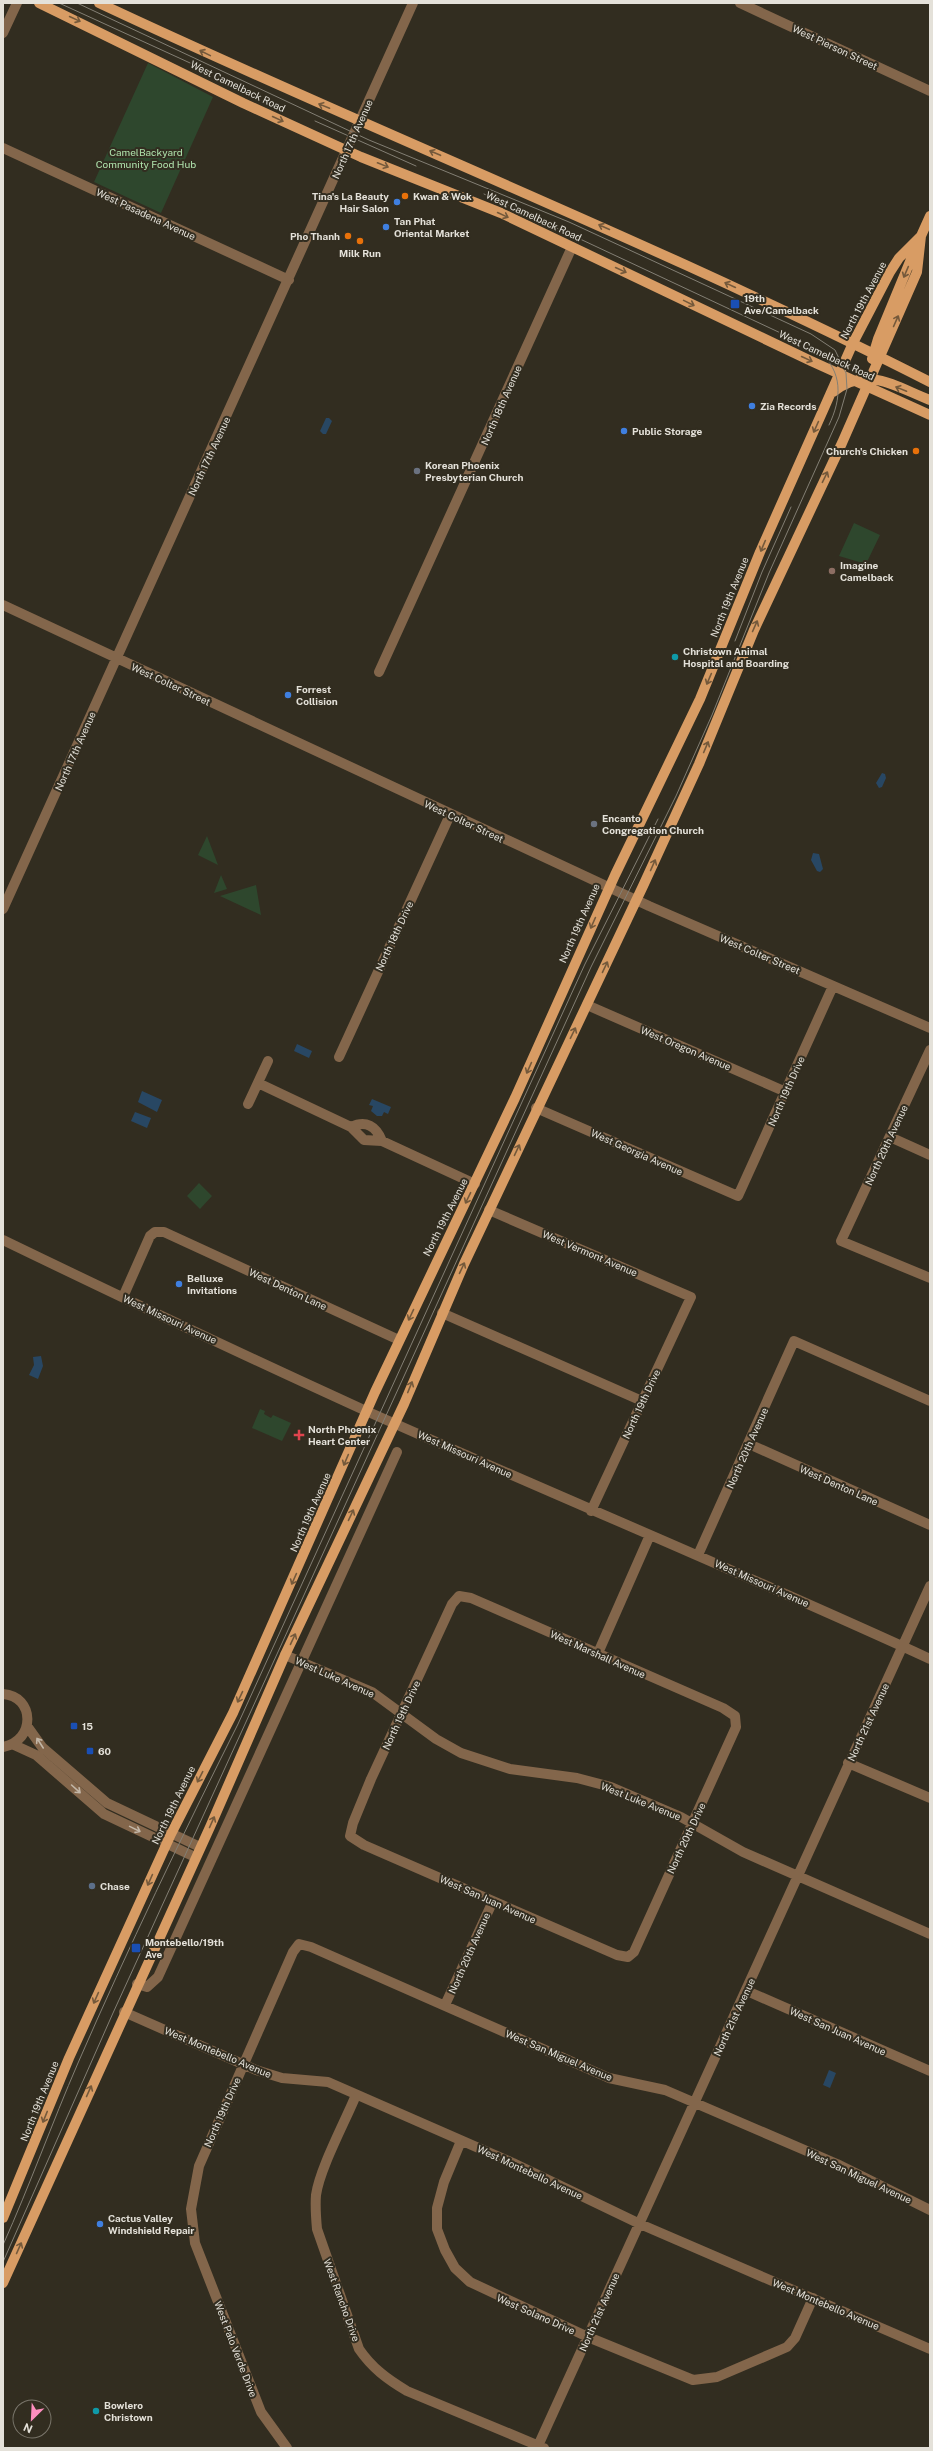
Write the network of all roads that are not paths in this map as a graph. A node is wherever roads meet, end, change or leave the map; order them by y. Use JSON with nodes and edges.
{"nodes":[{"id":1,"x":17,"y":3,"type":"edge"},
{"id":2,"x":39,"y":3,"type":"edge"},
{"id":3,"x":99,"y":3,"type":"edge"},
{"id":4,"x":413,"y":3,"type":"edge"},
{"id":5,"x":740,"y":3,"type":"edge"},
{"id":6,"x":3,"y":33,"type":"edge"},
{"id":7,"x":930,"y":91,"type":"edge"},
{"id":8,"x":360,"y":121,"type":"junction"},
{"id":9,"x":3,"y":148,"type":"edge"},
{"id":10,"x":347,"y":150,"type":"junction"},
{"id":11,"x":930,"y":216,"type":"edge"},
{"id":12,"x":921,"y":236,"type":"junction"},
{"id":13,"x":572,"y":247,"type":"junction"},
{"id":14,"x":289,"y":280,"type":"junction"},
{"id":15,"x":853,"y":343,"type":"junction"},
{"id":16,"x":877,"y":355,"type":"junction"},
{"id":17,"x":840,"y":374,"type":"junction"},
{"id":18,"x":852,"y":380,"type":"junction"},
{"id":19,"x":930,"y":382,"type":"edge"},
{"id":20,"x":869,"y":383,"type":"junction"},
{"id":21,"x":833,"y":392,"type":"junction"},
{"id":22,"x":930,"y":400,"type":"edge"},
{"id":23,"x":930,"y":415,"type":"edge"},
{"id":24,"x":3,"y":605,"type":"edge"},
{"id":25,"x":116,"y":659,"type":"junction"},
{"id":26,"x":379,"y":672,"type":"dead end"},
{"id":27,"x":450,"y":815,"type":"junction"},
{"id":28,"x":608,"y":888,"type":"junction"},
{"id":29,"x":636,"y":900,"type":"junction"},
{"id":30,"x":3,"y":909,"type":"edge"},
{"id":31,"x":833,"y":986,"type":"junction"},
{"id":32,"x":587,"y":1005,"type":"junction"},
{"id":33,"x":930,"y":1028,"type":"edge"},
{"id":34,"x":930,"y":1050,"type":"edge"},
{"id":35,"x":339,"y":1057,"type":"dead end"},
{"id":36,"x":268,"y":1061,"type":"dead end"},
{"id":37,"x":258,"y":1083,"type":"junction"},
{"id":38,"x":786,"y":1092,"type":"junction"},
{"id":39,"x":248,"y":1104,"type":"dead end"},
{"id":40,"x":536,"y":1108,"type":"junction"},
{"id":41,"x":351,"y":1127,"type":"junction"},
{"id":42,"x":890,"y":1137,"type":"junction"},
{"id":43,"x":382,"y":1141,"type":"junction"},
{"id":44,"x":930,"y":1155,"type":"edge"},
{"id":45,"x":475,"y":1184,"type":"junction"},
{"id":46,"x":738,"y":1196,"type":"joint"},
{"id":47,"x":489,"y":1210,"type":"junction"},
{"id":48,"x":3,"y":1240,"type":"edge"},
{"id":49,"x":930,"y":1278,"type":"edge"},
{"id":50,"x":123,"y":1297,"type":"junction"},
{"id":51,"x":691,"y":1297,"type":"joint"},
{"id":52,"x":442,"y":1313,"type":"junction"},
{"id":53,"x":399,"y":1340,"type":"junction"},
{"id":54,"x":642,"y":1401,"type":"junction"},
{"id":55,"x":930,"y":1401,"type":"edge"},
{"id":56,"x":366,"y":1411,"type":"junction"},
{"id":57,"x":395,"y":1423,"type":"junction"},
{"id":58,"x":749,"y":1444,"type":"junction"},
{"id":59,"x":397,"y":1452,"type":"dead end"},
{"id":60,"x":591,"y":1510,"type":"junction"},
{"id":61,"x":930,"y":1525,"type":"edge"},
{"id":62,"x":650,"y":1535,"type":"junction"},
{"id":63,"x":698,"y":1555,"type":"junction"},
{"id":64,"x":930,"y":1586,"type":"edge"},
{"id":65,"x":459,"y":1596,"type":"joint"},
{"id":66,"x":902,"y":1647,"type":"junction"},
{"id":67,"x":598,"y":1653,"type":"junction"},
{"id":68,"x":285,"y":1655,"type":"junction"},
{"id":69,"x":930,"y":1659,"type":"edge"},
{"id":70,"x":302,"y":1662,"type":"junction"},
{"id":71,"x":3,"y":1694,"type":"edge"},
{"id":72,"x":402,"y":1714,"type":"junction"},
{"id":73,"x":735,"y":1716,"type":"joint"},
{"id":74,"x":27,"y":1726,"type":"junction"},
{"id":75,"x":8,"y":1746,"type":"edge"},
{"id":76,"x":848,"y":1763,"type":"junction"},
{"id":77,"x":930,"y":1798,"type":"edge"},
{"id":78,"x":693,"y":1824,"type":"junction"},
{"id":79,"x":171,"y":1834,"type":"junction"},
{"id":80,"x":350,"y":1836,"type":"joint"},
{"id":81,"x":166,"y":1844,"type":"junction"},
{"id":82,"x":200,"y":1847,"type":"junction"},
{"id":83,"x":195,"y":1858,"type":"junction"},
{"id":84,"x":797,"y":1876,"type":"junction"},
{"id":85,"x":493,"y":1901,"type":"junction"},
{"id":86,"x":930,"y":1934,"type":"edge"},
{"id":87,"x":299,"y":1944,"type":"joint"},
{"id":88,"x":628,"y":1957,"type":"joint"},
{"id":89,"x":137,"y":1984,"type":"junction"},
{"id":90,"x":747,"y":1991,"type":"junction"},
{"id":91,"x":446,"y":2005,"type":"junction"},
{"id":92,"x":124,"y":2012,"type":"junction"},
{"id":93,"x":243,"y":2064,"type":"junction"},
{"id":94,"x":930,"y":2071,"type":"edge"},
{"id":95,"x":356,"y":2095,"type":"junction"},
{"id":96,"x":694,"y":2104,"type":"junction"},
{"id":97,"x":461,"y":2141,"type":"junction"},
{"id":98,"x":930,"y":2210,"type":"edge"},
{"id":99,"x":3,"y":2218,"type":"edge"},
{"id":100,"x":640,"y":2224,"type":"junction"},
{"id":101,"x":196,"y":2243,"type":"joint"},
{"id":102,"x":3,"y":2283,"type":"edge"},
{"id":103,"x":813,"y":2298,"type":"junction"},
{"id":104,"x":588,"y":2337,"type":"junction"},
{"id":105,"x":930,"y":2349,"type":"edge"},
{"id":106,"x":540,"y":2447,"type":"edge"},
{"id":107,"x":287,"y":2448,"type":"edge"}],
"edges":[{"from":1,"to":6,"type":"street"},
{"from":2,"to":10,"type":"main road","name":"West Camelback Road","one_way":true},
{"from":8,"to":3,"type":"main road","name":"West Camelback Road","one_way":true},
{"from":4,"to":8,"type":"street","name":"North 17th Avenue"},
{"from":5,"to":7,"type":"street","name":"West Pierson Street"},
{"from":8,"to":10,"type":"street","name":"North 17th Avenue"},
{"from":15,"to":8,"type":"main road","name":"West Camelback Road","one_way":true},
{"from":9,"to":14,"type":"street","name":"West Pasadena Avenue"},
{"from":10,"to":13,"type":"main road","name":"West Camelback Road","one_way":true},
{"from":10,"to":14,"type":"street","name":"North 17th Avenue"},
{"from":11,"to":12,"type":"main road","name":"North 19th Avenue"},
{"from":12,"to":15,"type":"main road","name":"North 19th Avenue"},
{"from":12,"to":16,"type":"main road","name":"North 19th Avenue"},
{"from":13,"to":17,"type":"main road","name":"West Camelback Road","one_way":true},
{"from":13,"to":26,"type":"street","name":"North 18th Avenue"},
{"from":14,"to":25,"type":"street","name":"North 17th Avenue"},
{"from":15,"to":16,"type":"main road","name":"West Camelback Road"},
{"from":15,"to":17,"type":"main road","name":"North 19th Avenue"},
{"from":16,"to":19,"type":"main road","name":"West Camelback Road"},
{"from":16,"to":20,"type":"main road","name":"North 19th Avenue"},
{"from":17,"to":18,"type":"main road","name":"West Camelback Road"},
{"from":17,"to":21,"type":"main road","name":"North 19th Avenue"},
{"from":18,"to":20,"type":"main road","name":"West Camelback Road"},
{"from":18,"to":21,"type":"main road"},
{"from":22,"to":20,"type":"main road","one_way":true},
{"from":20,"to":23,"type":"main road","name":"West Camelback Road"},
{"from":29,"to":20,"type":"main road","name":"North 19th Avenue","one_way":true},
{"from":21,"to":28,"type":"main road","name":"North 19th Avenue","one_way":true},
{"from":24,"to":25,"type":"street","name":"West Colter Street"},
{"from":25,"to":27,"type":"street","name":"West Colter Street"},
{"from":25,"to":30,"type":"street","name":"North 17th Avenue"},
{"from":27,"to":28,"type":"street","name":"West Colter Street"},
{"from":27,"to":35,"type":"street","name":"North 18th Drive"},
{"from":28,"to":29,"type":"street","name":"West Colter Street"},
{"from":28,"to":45,"type":"main road","name":"North 19th Avenue","one_way":true},
{"from":29,"to":31,"type":"street","name":"West Colter Street"},
{"from":32,"to":29,"type":"main road","name":"North 19th Avenue","one_way":true},
{"from":31,"to":33,"type":"street","name":"West Colter Street"},
{"from":31,"to":38,"type":"street","name":"North 19th Drive"},
{"from":32,"to":38,"type":"street","name":"West Oregon Avenue"},
{"from":40,"to":32,"type":"main road","name":"North 19th Avenue","one_way":true},
{"from":34,"to":42,"type":"street","name":"North 20th Avenue"},
{"from":36,"to":37,"type":"street"},
{"from":37,"to":39,"type":"street"},
{"from":37,"to":41,"type":"street"},
{"from":38,"to":46,"type":"street","name":"North 19th Drive"},
{"from":40,"to":46,"type":"street","name":"West Georgia Avenue"},
{"from":47,"to":40,"type":"main road","name":"North 19th Avenue","one_way":true},
{"from":41,"to":43,"type":"street"},
{"from":41,"to":43,"type":"street"},
{"from":42,"to":44,"type":"street"},
{"from":42,"to":49,"type":"street","name":"North 20th Avenue"},
{"from":43,"to":45,"type":"street"},
{"from":45,"to":53,"type":"main road","name":"North 19th Avenue","one_way":true},
{"from":47,"to":51,"type":"street","name":"West Vermont Avenue"},
{"from":52,"to":47,"type":"main road","name":"North 19th Avenue","one_way":true},
{"from":48,"to":50,"type":"street","name":"West Missouri Avenue"},
{"from":50,"to":53,"type":"street","name":"West Denton Lane"},
{"from":50,"to":56,"type":"street","name":"West Missouri Avenue"},
{"from":51,"to":54,"type":"street","name":"North 19th Drive"},
{"from":52,"to":54,"type":"street"},
{"from":57,"to":52,"type":"main road","name":"North 19th Avenue","one_way":true},
{"from":53,"to":56,"type":"main road","name":"North 19th Avenue"},
{"from":54,"to":60,"type":"street","name":"North 19th Drive"},
{"from":55,"to":58,"type":"street","name":"North 20th Avenue"},
{"from":56,"to":57,"type":"street","name":"West Missouri Avenue"},
{"from":56,"to":79,"type":"main road","name":"North 19th Avenue","one_way":true},
{"from":57,"to":60,"type":"street","name":"West Missouri Avenue"},
{"from":68,"to":57,"type":"main road","name":"North 19th Avenue","one_way":true},
{"from":58,"to":61,"type":"street","name":"West Denton Lane"},
{"from":58,"to":63,"type":"street","name":"North 20th Avenue"},
{"from":59,"to":70,"type":"street"},
{"from":60,"to":62,"type":"street","name":"West Missouri Avenue"},
{"from":62,"to":63,"type":"street","name":"West Missouri Avenue"},
{"from":62,"to":67,"type":"street"},
{"from":63,"to":66,"type":"street","name":"West Missouri Avenue"},
{"from":64,"to":66,"type":"street","name":"North 21st Avenue"},
{"from":65,"to":67,"type":"street","name":"West Marshall Avenue"},
{"from":65,"to":72,"type":"street","name":"North 19th Drive"},
{"from":66,"to":69,"type":"street","name":"West Missouri Avenue"},
{"from":66,"to":76,"type":"street","name":"North 21st Avenue"},
{"from":67,"to":73,"type":"street","name":"West Marshall Avenue"},
{"from":68,"to":70,"type":"street","name":"West Luke Avenue"},
{"from":82,"to":68,"type":"main road","name":"North 19th Avenue","one_way":true},
{"from":70,"to":72,"type":"street","name":"West Luke Avenue"},
{"from":70,"to":89,"type":"street"},
{"from":71,"to":74,"type":"street"},
{"from":72,"to":78,"type":"street","name":"West Luke Avenue"},
{"from":72,"to":80,"type":"street","name":"North 19th Drive"},
{"from":73,"to":78,"type":"street","name":"North 20th Drive"},
{"from":74,"to":75,"type":"street"},
{"from":79,"to":74,"type":"street","one_way":true},
{"from":75,"to":81,"type":"street","one_way":true},
{"from":76,"to":77,"type":"street"},
{"from":76,"to":84,"type":"street","name":"North 21st Avenue"},
{"from":78,"to":84,"type":"street","name":"West Luke Avenue"},
{"from":78,"to":88,"type":"street","name":"North 20th Drive"},
{"from":79,"to":81,"type":"main road","name":"North 19th Avenue"},
{"from":79,"to":82,"type":"street"},
{"from":80,"to":85,"type":"street","name":"West San Juan Avenue"},
{"from":81,"to":83,"type":"street"},
{"from":81,"to":99,"type":"main road","name":"North 19th Avenue","one_way":true},
{"from":82,"to":83,"type":"main road","name":"North 19th Avenue"},
{"from":83,"to":89,"type":"main road","name":"North 19th Avenue"},
{"from":84,"to":86,"type":"street","name":"West Luke Avenue"},
{"from":84,"to":90,"type":"street","name":"North 21st Avenue"},
{"from":85,"to":88,"type":"street","name":"West San Juan Avenue"},
{"from":85,"to":91,"type":"street","name":"North 20th Avenue"},
{"from":87,"to":91,"type":"street","name":"West San Miguel Avenue"},
{"from":87,"to":93,"type":"street","name":"North 19th Drive"},
{"from":89,"to":92,"type":"main road","name":"North 19th Avenue"},
{"from":90,"to":94,"type":"street","name":"West San Juan Avenue"},
{"from":90,"to":96,"type":"street","name":"North 21st Avenue"},
{"from":91,"to":96,"type":"street","name":"West San Miguel Avenue"},
{"from":92,"to":93,"type":"street","name":"West Montebello Avenue"},
{"from":102,"to":92,"type":"main road","name":"North 19th Avenue","one_way":true},
{"from":93,"to":95,"type":"street","name":"West Montebello Avenue"},
{"from":93,"to":101,"type":"street","name":"North 19th Drive"},
{"from":95,"to":97,"type":"street","name":"West Montebello Avenue"},
{"from":95,"to":106,"type":"street","name":"West Rancho Drive"},
{"from":96,"to":98,"type":"street","name":"West San Miguel Avenue"},
{"from":96,"to":100,"type":"street","name":"North 21st Avenue"},
{"from":97,"to":100,"type":"street","name":"West Montebello Avenue"},
{"from":97,"to":104,"type":"street","name":"West Solano Drive"},
{"from":100,"to":103,"type":"street","name":"West Montebello Avenue"},
{"from":100,"to":104,"type":"street","name":"North 21st Avenue"},
{"from":101,"to":107,"type":"street","name":"West Palo Verde Drive"},
{"from":103,"to":104,"type":"street","name":"West Solano Drive"},
{"from":103,"to":105,"type":"street","name":"West Montebello Avenue"},
{"from":104,"to":106,"type":"street","name":"North 21st Avenue"}]}
